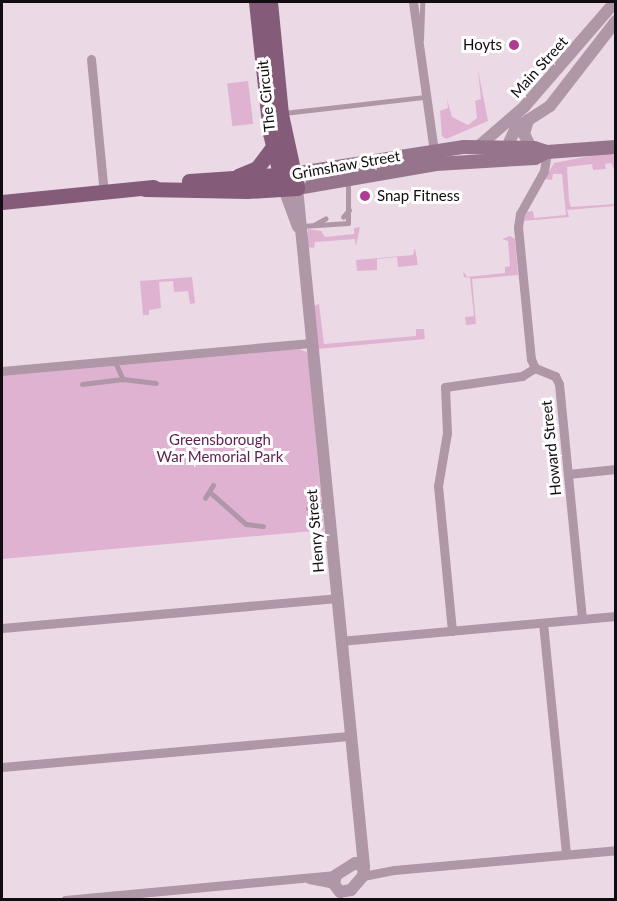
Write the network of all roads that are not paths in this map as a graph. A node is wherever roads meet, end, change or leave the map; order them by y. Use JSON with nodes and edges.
{"nodes":[{"id":1,"x":256,"y":2,"type":"edge"},
{"id":2,"x":270,"y":2,"type":"edge"},
{"id":3,"x":413,"y":2,"type":"edge"},
{"id":4,"x":422,"y":2,"type":"edge"},
{"id":5,"x":615,"y":2,"type":"edge"},
{"id":6,"x":615,"y":21,"type":"edge"},
{"id":7,"x":420,"y":43,"type":"junction"},
{"id":8,"x":91,"y":59,"type":"dead end"},
{"id":9,"x":561,"y":67,"type":"junction"},
{"id":10,"x":537,"y":93,"type":"junction"},
{"id":11,"x":424,"y":97,"type":"junction"},
{"id":12,"x":551,"y":102,"type":"junction"},
{"id":13,"x":281,"y":114,"type":"junction"},
{"id":14,"x":528,"y":120,"type":"junction"},
{"id":15,"x":479,"y":146,"type":"junction"},
{"id":16,"x":615,"y":147,"type":"edge"},
{"id":17,"x":272,"y":148,"type":"junction"},
{"id":18,"x":531,"y":148,"type":"junction"},
{"id":19,"x":506,"y":152,"type":"junction"},
{"id":20,"x":547,"y":152,"type":"junction"},
{"id":21,"x":435,"y":157,"type":"junction"},
{"id":22,"x":226,"y":180,"type":"junction"},
{"id":23,"x":348,"y":180,"type":"junction"},
{"id":24,"x":288,"y":182,"type":"junction"},
{"id":25,"x":145,"y":189,"type":"junction"},
{"id":26,"x":104,"y":193,"type":"junction"},
{"id":27,"x":2,"y":202,"type":"edge"},
{"id":28,"x":350,"y":208,"type":"junction"},
{"id":29,"x":343,"y":217,"type":"dead end"},
{"id":30,"x":325,"y":219,"type":"dead end"},
{"id":31,"x":314,"y":225,"type":"junction"},
{"id":32,"x":298,"y":227,"type":"junction"},
{"id":33,"x":311,"y":343,"type":"junction"},
{"id":34,"x":116,"y":361,"type":"junction"},
{"id":35,"x":535,"y":368,"type":"junction"},
{"id":36,"x":2,"y":371,"type":"edge"},
{"id":37,"x":123,"y":379,"type":"junction"},
{"id":38,"x":156,"y":382,"type":"dead end"},
{"id":39,"x":82,"y":384,"type":"dead end"},
{"id":40,"x":615,"y":470,"type":"edge"},
{"id":41,"x":568,"y":474,"type":"junction"},
{"id":42,"x":213,"y":485,"type":"dead end"},
{"id":43,"x":210,"y":492,"type":"junction"},
{"id":44,"x":205,"y":498,"type":"dead end"},
{"id":45,"x":328,"y":505,"type":"junction"},
{"id":46,"x":308,"y":508,"type":"dead end"},
{"id":47,"x":263,"y":526,"type":"dead end"},
{"id":48,"x":336,"y":598,"type":"junction"},
{"id":49,"x":615,"y":616,"type":"edge"},
{"id":50,"x":582,"y":619,"type":"junction"},
{"id":51,"x":543,"y":623,"type":"junction"},
{"id":52,"x":2,"y":628,"type":"edge"},
{"id":53,"x":452,"y":631,"type":"junction"},
{"id":54,"x":340,"y":641,"type":"junction"},
{"id":55,"x":350,"y":736,"type":"junction"},
{"id":56,"x":2,"y":767,"type":"edge"},
{"id":57,"x":615,"y":850,"type":"edge"},
{"id":58,"x":566,"y":854,"type":"junction"},
{"id":59,"x":362,"y":869,"type":"junction"},
{"id":60,"x":340,"y":890,"type":"edge"},
{"id":61,"x":168,"y":895,"type":"edge"},
{"id":62,"x":65,"y":900,"type":"edge"}],
"edges":[{"from":1,"to":17,"type":"main road","name":"The Circuit"},
{"from":2,"to":13,"type":"main road","name":"The Circuit"},
{"from":3,"to":7,"type":"street"},
{"from":4,"to":7,"type":"lane"},
{"from":5,"to":9,"type":"street","name":"Main Street"},
{"from":6,"to":12,"type":"street","name":"Main Street"},
{"from":7,"to":11,"type":"street"},
{"from":8,"to":26,"type":"street"},
{"from":9,"to":10,"type":"street","name":"Main Street"},
{"from":9,"to":12,"type":"street"},
{"from":10,"to":12,"type":"street"},
{"from":10,"to":15,"type":"street","name":"Main Street"},
{"from":11,"to":13,"type":"lane"},
{"from":11,"to":21,"type":"street"},
{"from":12,"to":14,"type":"street","name":"Main Street"},
{"from":13,"to":24,"type":"main road","name":"The Circuit"},
{"from":14,"to":18,"type":"street"},
{"from":14,"to":19,"type":"street","name":"Main Street"},
{"from":15,"to":19,"type":"main road","name":"Grimshaw Street"},
{"from":15,"to":21,"type":"main road","name":"Grimshaw Street"},
{"from":16,"to":20,"type":"main road","name":"Grimshaw Street"},
{"from":17,"to":22,"type":"main road"},
{"from":17,"to":24,"type":"main road","name":"The Circuit"},
{"from":18,"to":19,"type":"main road","name":"Grimshaw Street"},
{"from":18,"to":20,"type":"main road","name":"Grimshaw Street"},
{"from":19,"to":20,"type":"main road","name":"Grimshaw Street"},
{"from":19,"to":21,"type":"main road","name":"Grimshaw Street"},
{"from":20,"to":35,"type":"street"},
{"from":21,"to":23,"type":"main road","name":"Grimshaw Street"},
{"from":21,"to":24,"type":"main road","name":"Grimshaw Street"},
{"from":22,"to":24,"type":"main road","name":"Grimshaw Street"},
{"from":22,"to":25,"type":"main road","name":"Grimshaw Street"},
{"from":23,"to":24,"type":"main road","name":"Grimshaw Street"},
{"from":23,"to":28,"type":"lane"},
{"from":24,"to":25,"type":"main road","name":"Grimshaw Street"},
{"from":24,"to":32,"type":"street","name":"Henry Street"},
{"from":25,"to":26,"type":"main road","name":"Grimshaw Street"},
{"from":26,"to":27,"type":"main road","name":"Grimshaw Street"},
{"from":28,"to":29,"type":"lane"},
{"from":28,"to":31,"type":"lane"},
{"from":30,"to":31,"type":"lane"},
{"from":31,"to":32,"type":"lane"},
{"from":32,"to":33,"type":"street","name":"Henry Street"},
{"from":33,"to":34,"type":"street"},
{"from":33,"to":45,"type":"street","name":"Henry Street"},
{"from":34,"to":36,"type":"street"},
{"from":34,"to":37,"type":"lane"},
{"from":35,"to":41,"type":"street","name":"Howard Street"},
{"from":35,"to":53,"type":"street"},
{"from":37,"to":38,"type":"lane"},
{"from":37,"to":39,"type":"lane"},
{"from":40,"to":41,"type":"street"},
{"from":41,"to":50,"type":"street","name":"Howard Street"},
{"from":42,"to":43,"type":"lane"},
{"from":43,"to":44,"type":"lane"},
{"from":43,"to":47,"type":"lane"},
{"from":45,"to":46,"type":"lane"},
{"from":45,"to":48,"type":"street","name":"Henry Street"},
{"from":48,"to":52,"type":"street"},
{"from":48,"to":54,"type":"street","name":"Henry Street"},
{"from":49,"to":50,"type":"street"},
{"from":50,"to":51,"type":"street"},
{"from":51,"to":53,"type":"street"},
{"from":51,"to":58,"type":"street"},
{"from":53,"to":54,"type":"street"},
{"from":54,"to":55,"type":"street","name":"Henry Street"},
{"from":55,"to":56,"type":"street"},
{"from":55,"to":59,"type":"street","name":"Henry Street"},
{"from":57,"to":58,"type":"street"},
{"from":58,"to":59,"type":"street"},
{"from":59,"to":60,"type":"street"},
{"from":59,"to":60,"type":"street"},
{"from":60,"to":61,"type":"street"},
{"from":61,"to":62,"type":"street"}]}
